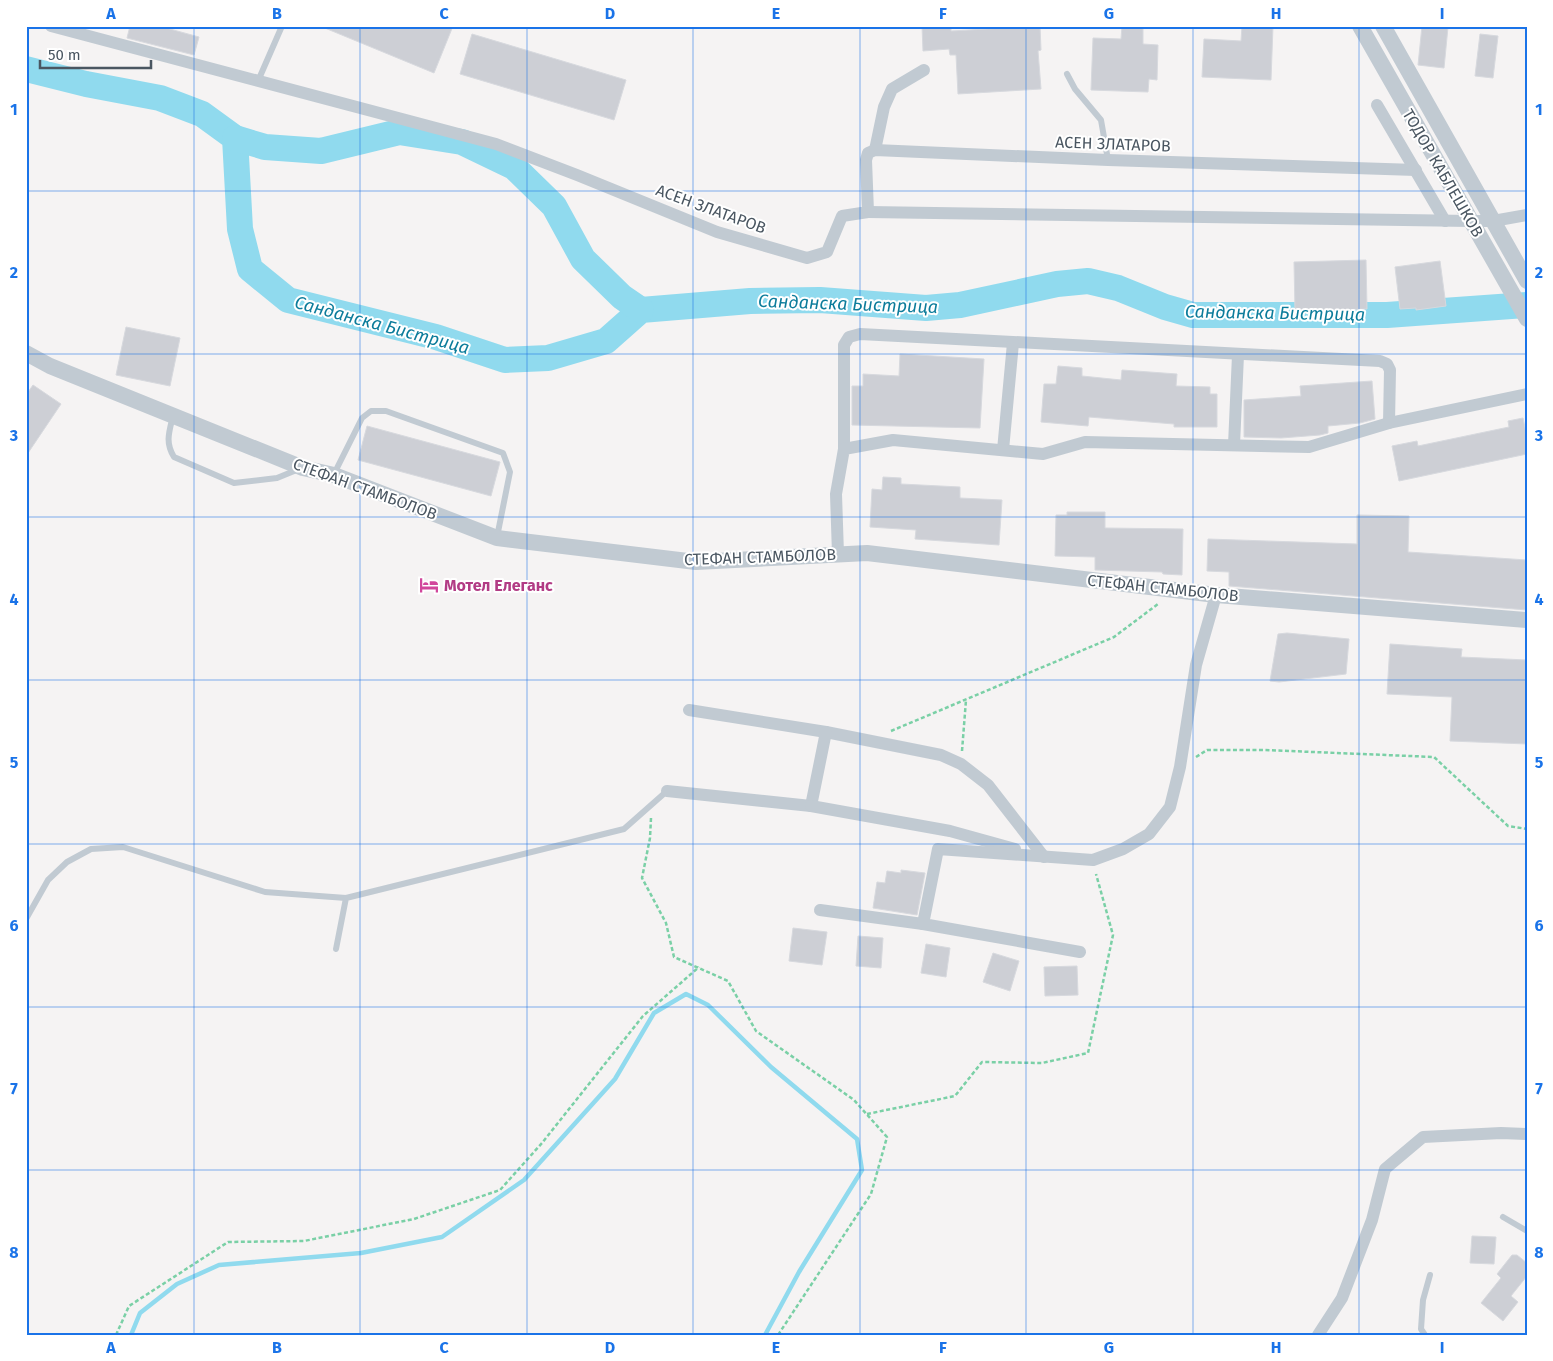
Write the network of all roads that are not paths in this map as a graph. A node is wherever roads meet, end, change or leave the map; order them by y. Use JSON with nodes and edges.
{"nodes":[{"id":1,"x":51,"y":26,"type":"edge"},
{"id":2,"x":282,"y":26,"type":"edge"},
{"id":3,"x":1360,"y":26,"type":"edge"},
{"id":4,"x":1383,"y":26,"type":"edge"},
{"id":5,"x":924,"y":70,"type":"dead end"},
{"id":6,"x":1067,"y":74,"type":"dead end"},
{"id":7,"x":258,"y":81,"type":"junction"},
{"id":8,"x":1377,"y":105,"type":"dead end"},
{"id":9,"x":875,"y":150,"type":"junction"},
{"id":10,"x":1108,"y":160,"type":"junction"},
{"id":11,"x":1416,"y":170,"type":"junction"},
{"id":12,"x":868,"y":212,"type":"junction"},
{"id":13,"x":1527,"y":215,"type":"edge"},
{"id":14,"x":1445,"y":220,"type":"junction"},
{"id":15,"x":1493,"y":220,"type":"junction"},
{"id":16,"x":1470,"y":221,"type":"junction"},
{"id":17,"x":1527,"y":281,"type":"edge"},
{"id":18,"x":1527,"y":319,"type":"edge"},
{"id":19,"x":1013,"y":343,"type":"junction"},
{"id":20,"x":26,"y":353,"type":"edge"},
{"id":21,"x":1238,"y":355,"type":"junction"},
{"id":22,"x":1527,"y":394,"type":"edge"},
{"id":23,"x":173,"y":415,"type":"junction"},
{"id":24,"x":1389,"y":423,"type":"junction"},
{"id":25,"x":1234,"y":445,"type":"junction"},
{"id":26,"x":844,"y":449,"type":"junction"},
{"id":27,"x":1003,"y":450,"type":"junction"},
{"id":28,"x":303,"y":468,"type":"junction"},
{"id":29,"x":334,"y":474,"type":"junction"},
{"id":30,"x":497,"y":538,"type":"junction"},
{"id":31,"x":838,"y":554,"type":"junction"},
{"id":32,"x":1216,"y":594,"type":"junction"},
{"id":33,"x":1527,"y":620,"type":"edge"},
{"id":34,"x":689,"y":710,"type":"dead end"},
{"id":35,"x":826,"y":732,"type":"junction"},
{"id":36,"x":667,"y":791,"type":"joint"},
{"id":37,"x":811,"y":806,"type":"junction"},
{"id":38,"x":1044,"y":858,"type":"junction"},
{"id":39,"x":346,"y":898,"type":"junction"},
{"id":40,"x":820,"y":910,"type":"dead end"},
{"id":41,"x":26,"y":920,"type":"edge"},
{"id":42,"x":924,"y":924,"type":"junction"},
{"id":43,"x":336,"y":949,"type":"dead end"},
{"id":44,"x":1080,"y":952,"type":"dead end"},
{"id":45,"x":1527,"y":1134,"type":"edge"},
{"id":46,"x":1503,"y":1217,"type":"dead end"},
{"id":47,"x":1527,"y":1231,"type":"edge"},
{"id":48,"x":1430,"y":1275,"type":"dead end"},
{"id":49,"x":1318,"y":1335,"type":"edge"},
{"id":50,"x":1425,"y":1335,"type":"edge"}],
"edges":[{"from":1,"to":7,"type":"street"},
{"from":2,"to":7,"type":"lane"},
{"from":3,"to":16,"type":"street","name":"ТОДОР КАБЛЕШКОВ"},
{"from":4,"to":15,"type":"street","name":"ТОДОР КАБЛЕШКОВ"},
{"from":5,"to":9,"type":"street"},
{"from":6,"to":10,"type":"lane"},
{"from":7,"to":12,"type":"street","name":"АСЕН ЗЛАТАРОВ"},
{"from":8,"to":11,"type":"street"},
{"from":9,"to":10,"type":"street","name":"АСЕН ЗЛАТАРОВ"},
{"from":9,"to":12,"type":"street"},
{"from":10,"to":11,"type":"street","name":"АСЕН ЗЛАТАРОВ"},
{"from":11,"to":14,"type":"street"},
{"from":12,"to":14,"type":"street","name":"АСЕН ЗЛАТАРОВ"},
{"from":13,"to":15,"type":"street","name":"АСЕН ЗЛАТАРОВ"},
{"from":14,"to":16,"type":"street","name":"АСЕН ЗЛАТАРОВ"},
{"from":15,"to":16,"type":"street","name":"АСЕН ЗЛАТАРОВ"},
{"from":15,"to":17,"type":"street","name":"ТОДОР КАБЛЕШКОВ"},
{"from":16,"to":18,"type":"street","name":"ТОДОР КАБЛЕШКОВ"},
{"from":19,"to":21,"type":"street"},
{"from":19,"to":26,"type":"street"},
{"from":19,"to":27,"type":"street"},
{"from":20,"to":23,"type":"street","name":"СТЕФАН СТАМБОЛОВ"},
{"from":21,"to":24,"type":"street"},
{"from":21,"to":25,"type":"street"},
{"from":22,"to":24,"type":"street"},
{"from":23,"to":28,"type":"street","name":"СТЕФАН СТАМБОЛОВ"},
{"from":23,"to":28,"type":"lane"},
{"from":24,"to":25,"type":"street"},
{"from":25,"to":27,"type":"street"},
{"from":26,"to":27,"type":"street"},
{"from":26,"to":31,"type":"street"},
{"from":28,"to":29,"type":"street","name":"СТЕФАН СТАМБОЛОВ"},
{"from":29,"to":30,"type":"street","name":"СТЕФАН СТАМБОЛОВ"},
{"from":29,"to":30,"type":"lane"},
{"from":30,"to":31,"type":"street","name":"СТЕФАН СТАМБОЛОВ"},
{"from":31,"to":32,"type":"street","name":"СТЕФАН СТАМБОЛОВ"},
{"from":32,"to":33,"type":"street","name":"СТЕФАН СТАМБОЛОВ"},
{"from":32,"to":38,"type":"street"},
{"from":34,"to":35,"type":"street"},
{"from":35,"to":37,"type":"street"},
{"from":35,"to":38,"type":"street"},
{"from":36,"to":37,"type":"street"},
{"from":36,"to":39,"type":"lane"},
{"from":37,"to":38,"type":"street"},
{"from":38,"to":42,"type":"street"},
{"from":39,"to":41,"type":"lane"},
{"from":39,"to":43,"type":"lane"},
{"from":40,"to":42,"type":"street"},
{"from":42,"to":44,"type":"street"},
{"from":45,"to":49,"type":"street"},
{"from":46,"to":47,"type":"lane"},
{"from":48,"to":50,"type":"lane"}]}
